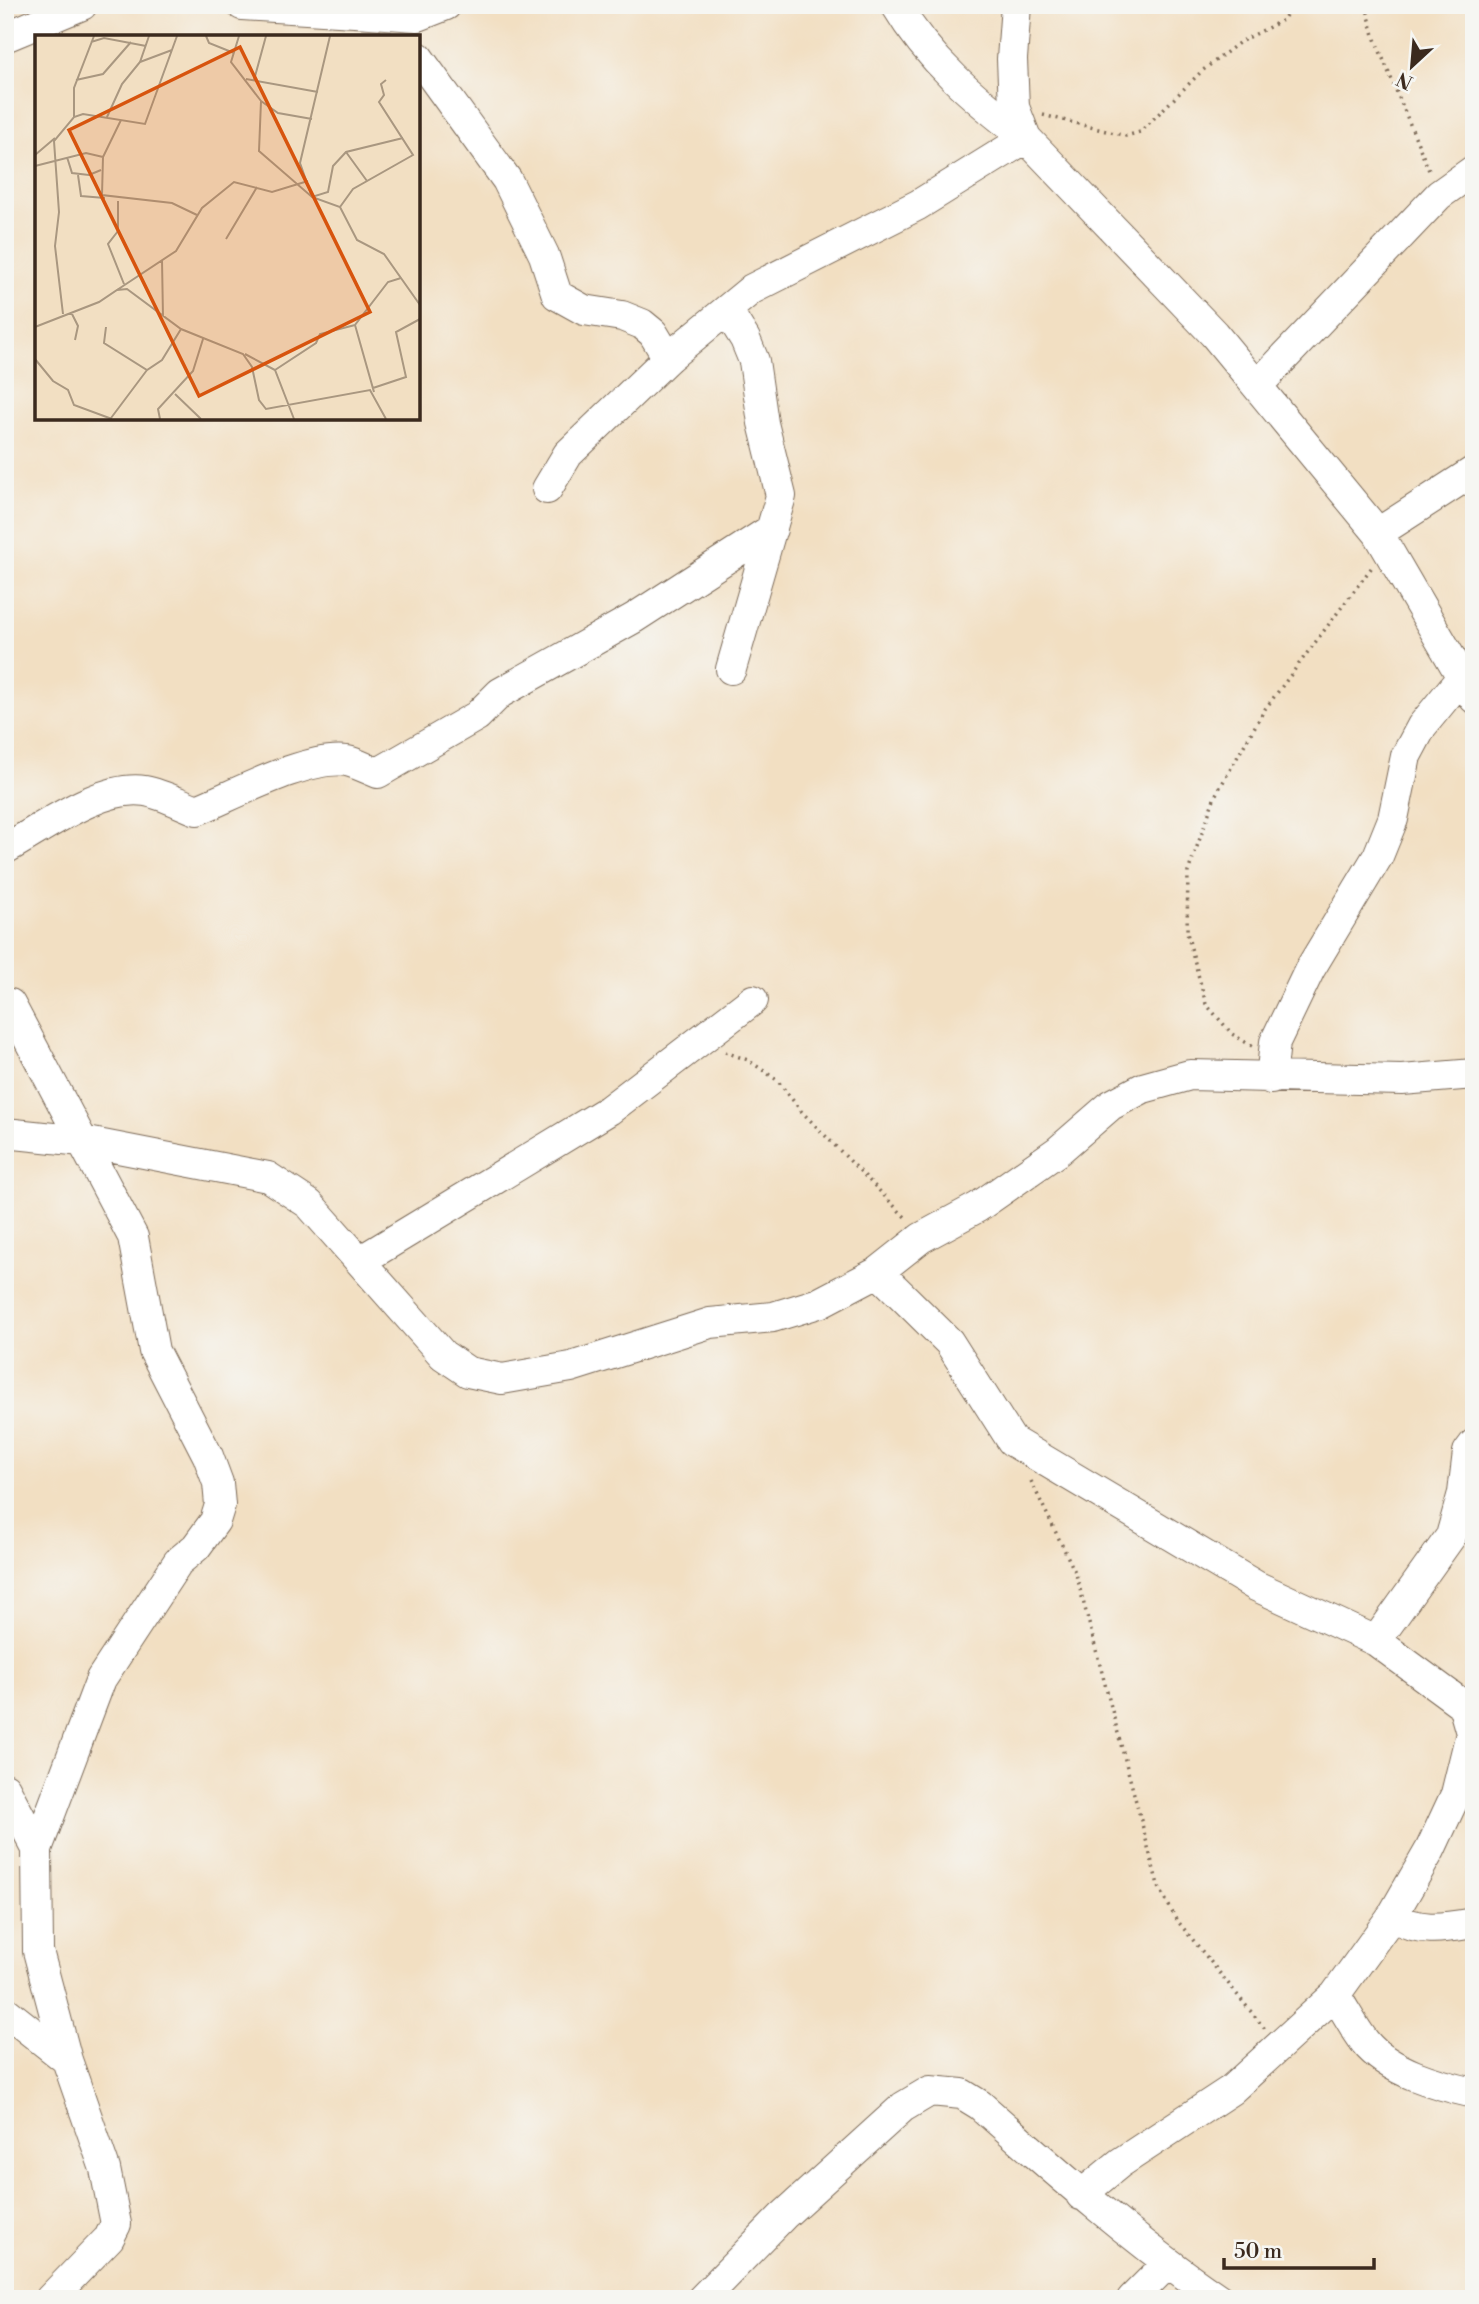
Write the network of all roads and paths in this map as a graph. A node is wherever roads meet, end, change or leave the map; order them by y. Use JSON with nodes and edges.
{"nodes":[{"id":1,"x":82,"y":5,"type":"edge"},
{"id":2,"x":242,"y":5,"type":"edge"},
{"id":3,"x":446,"y":5,"type":"edge"},
{"id":4,"x":896,"y":5,"type":"edge"},
{"id":5,"x":1016,"y":5,"type":"edge"},
{"id":6,"x":1292,"y":5,"type":"edge"},
{"id":7,"x":1366,"y":5,"type":"edge"},
{"id":8,"x":397,"y":26,"type":"edge"},
{"id":9,"x":5,"y":37,"type":"edge"},
{"id":10,"x":420,"y":60,"type":"edge"},
{"id":11,"x":1014,"y":107,"type":"junction"},
{"id":12,"x":1026,"y":138,"type":"junction"},
{"id":13,"x":1474,"y":170,"type":"edge"},
{"id":14,"x":1438,"y":195,"type":"junction"},
{"id":15,"x":727,"y":310,"type":"junction"},
{"id":16,"x":668,"y":358,"type":"junction"},
{"id":17,"x":1258,"y":385,"type":"junction"},
{"id":18,"x":1474,"y":471,"type":"edge"},
{"id":19,"x":547,"y":489,"type":"dead end"},
{"id":20,"x":772,"y":529,"type":"junction"},
{"id":21,"x":1383,"y":542,"type":"junction"},
{"id":22,"x":731,"y":669,"type":"dead end"},
{"id":23,"x":1468,"y":688,"type":"edge"},
{"id":24,"x":5,"y":849,"type":"edge"},
{"id":25,"x":753,"y":1000,"type":"dead end"},
{"id":26,"x":7,"y":1005,"type":"edge"},
{"id":27,"x":692,"y":1046,"type":"junction"},
{"id":28,"x":1273,"y":1069,"type":"junction"},
{"id":29,"x":1474,"y":1074,"type":"edge"},
{"id":30,"x":5,"y":1133,"type":"edge"},
{"id":31,"x":82,"y":1141,"type":"junction"},
{"id":32,"x":921,"y":1238,"type":"junction"},
{"id":33,"x":360,"y":1261,"type":"junction"},
{"id":34,"x":878,"y":1272,"type":"junction"},
{"id":35,"x":1474,"y":1444,"type":"edge"},
{"id":36,"x":1028,"y":1474,"type":"dead end"},
{"id":37,"x":1376,"y":1641,"type":"junction"},
{"id":38,"x":1468,"y":1708,"type":"edge"},
{"id":39,"x":5,"y":1788,"type":"edge"},
{"id":40,"x":37,"y":1849,"type":"junction"},
{"id":41,"x":1392,"y":1916,"type":"junction"},
{"id":42,"x":1474,"y":1923,"type":"edge"},
{"id":43,"x":1335,"y":1995,"type":"junction"},
{"id":44,"x":8,"y":2020,"type":"edge"},
{"id":45,"x":1278,"y":2045,"type":"junction"},
{"id":46,"x":67,"y":2060,"type":"junction"},
{"id":47,"x":1474,"y":2093,"type":"edge"},
{"id":48,"x":1082,"y":2195,"type":"junction"},
{"id":49,"x":1167,"y":2264,"type":"junction"},
{"id":50,"x":68,"y":2292,"type":"edge"},
{"id":51,"x":702,"y":2299,"type":"edge"},
{"id":52,"x":1132,"y":2299,"type":"edge"},
{"id":53,"x":1219,"y":2299,"type":"edge"}],
"edges":[{"from":1,"to":9,"type":"street"},
{"from":2,"to":8,"type":"street"},
{"from":3,"to":8,"type":"street"},
{"from":4,"to":12,"type":"street"},
{"from":5,"to":11,"type":"street"},
{"from":6,"to":11,"type":"path"},
{"from":7,"to":14,"type":"path"},
{"from":10,"to":16,"type":"street"},
{"from":11,"to":12,"type":"street"},
{"from":12,"to":15,"type":"street"},
{"from":12,"to":17,"type":"street"},
{"from":13,"to":14,"type":"street"},
{"from":14,"to":17,"type":"street"},
{"from":15,"to":16,"type":"street"},
{"from":15,"to":20,"type":"street"},
{"from":16,"to":19,"type":"street"},
{"from":17,"to":21,"type":"street"},
{"from":18,"to":21,"type":"street"},
{"from":20,"to":22,"type":"street"},
{"from":20,"to":24,"type":"street"},
{"from":21,"to":23,"type":"street"},
{"from":21,"to":28,"type":"path"},
{"from":23,"to":28,"type":"street"},
{"from":25,"to":27,"type":"street"},
{"from":26,"to":31,"type":"street"},
{"from":27,"to":32,"type":"path"},
{"from":27,"to":33,"type":"street"},
{"from":28,"to":29,"type":"street"},
{"from":28,"to":32,"type":"street"},
{"from":30,"to":31,"type":"street"},
{"from":31,"to":33,"type":"street"},
{"from":31,"to":40,"type":"street"},
{"from":32,"to":34,"type":"street"},
{"from":33,"to":34,"type":"street"},
{"from":34,"to":37,"type":"street"},
{"from":35,"to":37,"type":"street"},
{"from":36,"to":45,"type":"path"},
{"from":37,"to":38,"type":"street"},
{"from":38,"to":41,"type":"street"},
{"from":39,"to":40,"type":"street"},
{"from":40,"to":46,"type":"street"},
{"from":41,"to":42,"type":"street"},
{"from":41,"to":43,"type":"street"},
{"from":43,"to":45,"type":"street"},
{"from":43,"to":47,"type":"street"},
{"from":44,"to":46,"type":"street"},
{"from":45,"to":48,"type":"street"},
{"from":46,"to":50,"type":"street"},
{"from":48,"to":49,"type":"street"},
{"from":48,"to":51,"type":"street"},
{"from":49,"to":52,"type":"street"},
{"from":49,"to":53,"type":"street"}]}
